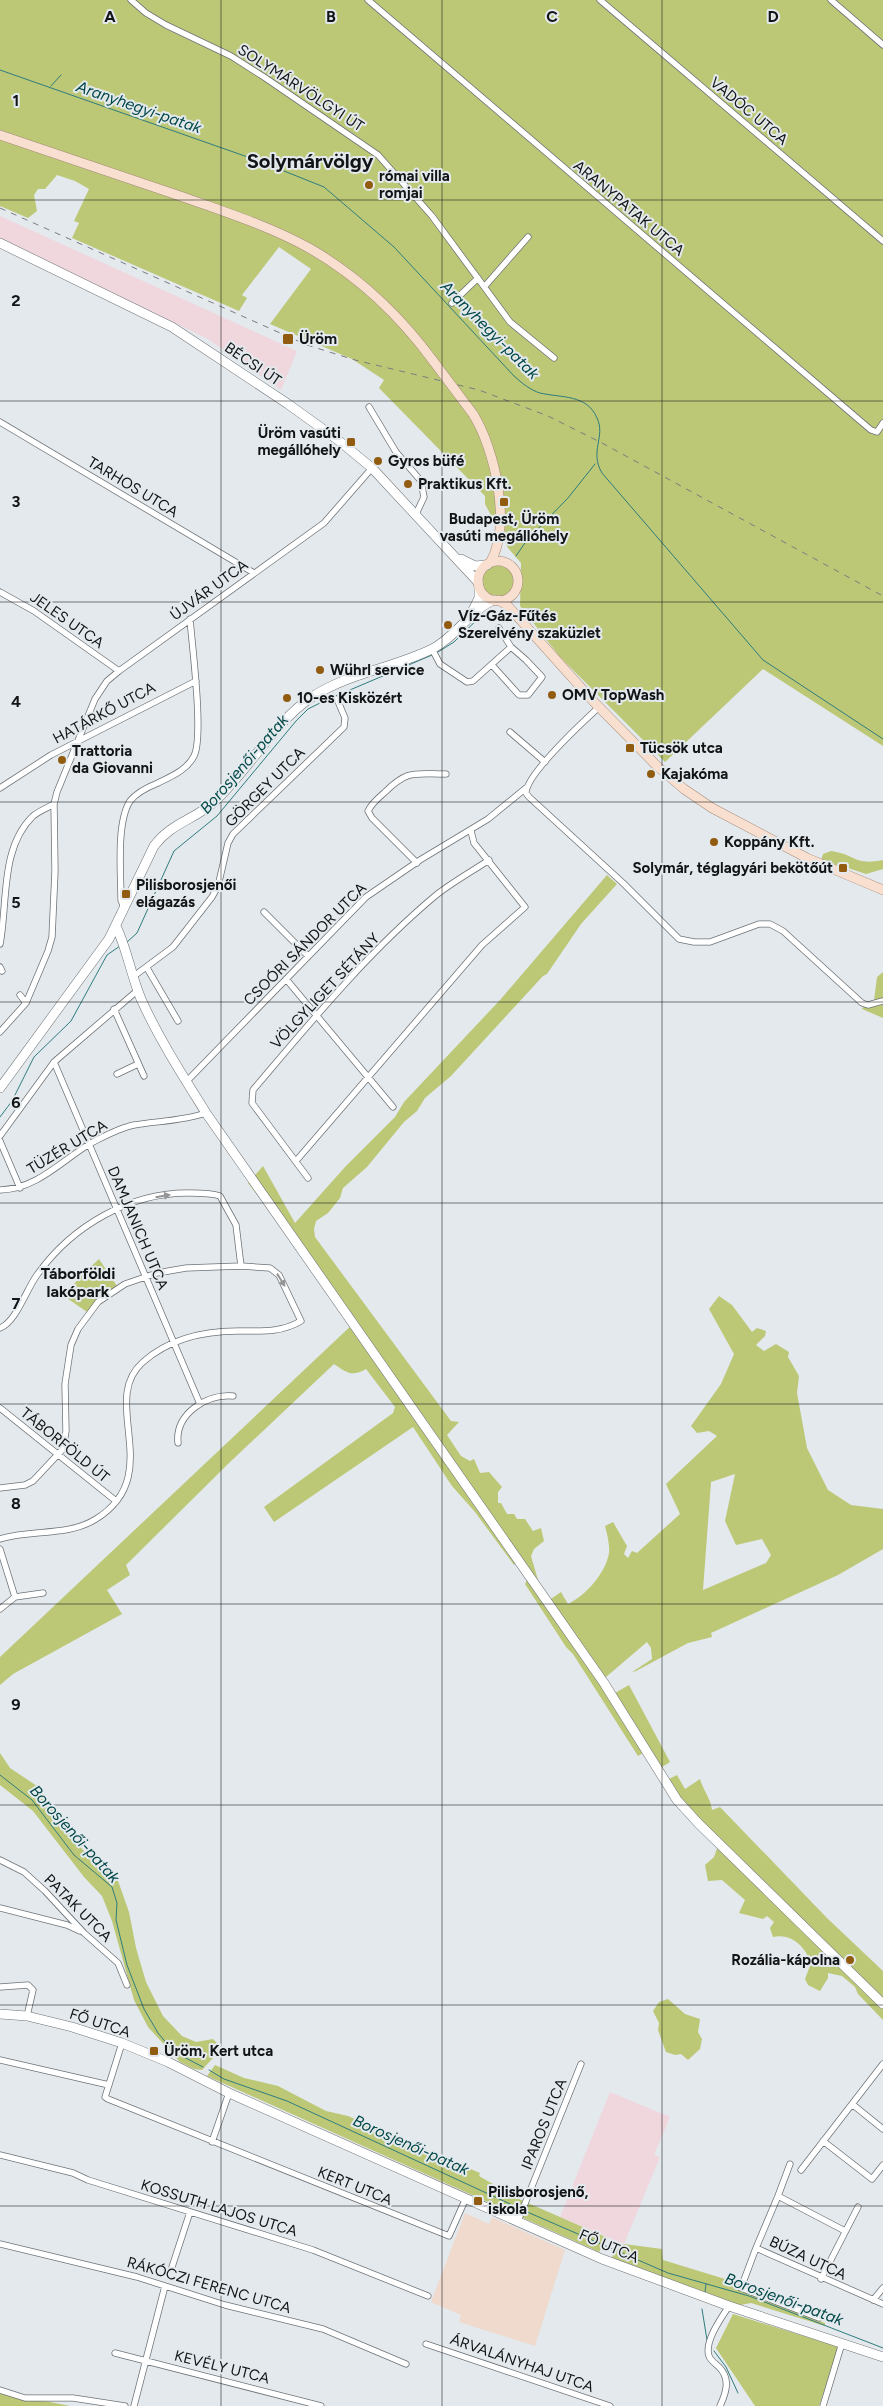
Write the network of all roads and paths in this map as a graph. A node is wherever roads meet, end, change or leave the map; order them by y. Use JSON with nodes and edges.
{"nodes":[{"id":1,"x":131,"y":0,"type":"edge"},
{"id":2,"x":368,"y":0,"type":"edge"},
{"id":3,"x":600,"y":0,"type":"edge"},
{"id":4,"x":831,"y":0,"type":"edge"},
{"id":5,"x":883,"y":45,"type":"edge"},
{"id":6,"x":0,"y":135,"type":"edge"},
{"id":7,"x":528,"y":237,"type":"dead end"},
{"id":8,"x":883,"y":241,"type":"edge"},
{"id":9,"x":0,"y":243,"type":"edge"},
{"id":10,"x":478,"y":278,"type":"junction"},
{"id":11,"x":485,"y":286,"type":"junction"},
{"id":12,"x":452,"y":303,"type":"dead end"},
{"id":13,"x":554,"y":358,"type":"dead end"},
{"id":14,"x":369,"y":407,"type":"dead end"},
{"id":15,"x":0,"y":422,"type":"edge"},
{"id":16,"x":883,"y":423,"type":"edge"},
{"id":17,"x":372,"y":468,"type":"junction"},
{"id":18,"x":416,"y":514,"type":"junction"},
{"id":19,"x":498,"y":535,"type":"junction"},
{"id":20,"x":456,"y":556,"type":"junction"},
{"id":21,"x":506,"y":562,"type":"junction"},
{"id":22,"x":488,"y":564,"type":"junction"},
{"id":23,"x":254,"y":573,"type":"junction"},
{"id":24,"x":479,"y":584,"type":"junction"},
{"id":25,"x":0,"y":592,"type":"edge"},
{"id":26,"x":514,"y":592,"type":"junction"},
{"id":27,"x":496,"y":600,"type":"junction"},
{"id":28,"x":190,"y":619,"type":"junction"},
{"id":29,"x":469,"y":619,"type":"junction"},
{"id":30,"x":526,"y":626,"type":"junction"},
{"id":31,"x":499,"y":628,"type":"dead end"},
{"id":32,"x":510,"y":647,"type":"junction"},
{"id":33,"x":434,"y":653,"type":"junction"},
{"id":34,"x":492,"y":665,"type":"junction"},
{"id":35,"x":118,"y":671,"type":"junction"},
{"id":36,"x":196,"y":680,"type":"junction"},
{"id":37,"x":337,"y":699,"type":"dead end"},
{"id":38,"x":600,"y":707,"type":"junction"},
{"id":39,"x":510,"y":732,"type":"dead end"},
{"id":40,"x":76,"y":743,"type":"junction"},
{"id":41,"x":545,"y":762,"type":"junction"},
{"id":42,"x":446,"y":774,"type":"dead end"},
{"id":43,"x":0,"y":788,"type":"edge"},
{"id":44,"x":526,"y":788,"type":"junction"},
{"id":45,"x":54,"y":804,"type":"junction"},
{"id":46,"x":471,"y":830,"type":"junction"},
{"id":47,"x":489,"y":860,"type":"junction"},
{"id":48,"x":417,"y":863,"type":"junction"},
{"id":49,"x":883,"y":890,"type":"edge"},
{"id":50,"x":124,"y":908,"type":"junction"},
{"id":51,"x":264,"y":912,"type":"dead end"},
{"id":52,"x":116,"y":926,"type":"junction"},
{"id":53,"x":0,"y":944,"type":"edge"},
{"id":54,"x":308,"y":956,"type":"junction"},
{"id":55,"x":147,"y":968,"type":"junction"},
{"id":56,"x":134,"y":976,"type":"junction"},
{"id":57,"x":286,"y":978,"type":"junction"},
{"id":58,"x":138,"y":990,"type":"junction"},
{"id":59,"x":20,"y":995,"type":"dead end"},
{"id":60,"x":883,"y":1000,"type":"edge"},
{"id":61,"x":26,"y":1003,"type":"junction"},
{"id":62,"x":114,"y":1009,"type":"junction"},
{"id":63,"x":317,"y":1014,"type":"junction"},
{"id":64,"x":178,"y":1020,"type":"dead end"},
{"id":65,"x":0,"y":1032,"type":"edge"},
{"id":66,"x":54,"y":1062,"type":"junction"},
{"id":67,"x":138,"y":1064,"type":"junction"},
{"id":68,"x":117,"y":1074,"type":"dead end"},
{"id":69,"x":144,"y":1076,"type":"dead end"},
{"id":70,"x":369,"y":1078,"type":"junction"},
{"id":71,"x":187,"y":1081,"type":"junction"},
{"id":72,"x":0,"y":1088,"type":"edge"},
{"id":73,"x":393,"y":1107,"type":"dead end"},
{"id":74,"x":206,"y":1113,"type":"junction"},
{"id":75,"x":0,"y":1136,"type":"edge"},
{"id":76,"x":0,"y":1141,"type":"edge"},
{"id":77,"x":90,"y":1144,"type":"junction"},
{"id":78,"x":296,"y":1162,"type":"junction"},
{"id":79,"x":308,"y":1178,"type":"dead end"},
{"id":80,"x":20,"y":1188,"type":"junction"},
{"id":81,"x":0,"y":1190,"type":"edge"},
{"id":82,"x":117,"y":1209,"type":"junction"},
{"id":83,"x":241,"y":1266,"type":"junction"},
{"id":84,"x":145,"y":1276,"type":"junction"},
{"id":85,"x":0,"y":1328,"type":"edge"},
{"id":86,"x":173,"y":1342,"type":"junction"},
{"id":87,"x":233,"y":1396,"type":"dead end"},
{"id":88,"x":200,"y":1404,"type":"junction"},
{"id":89,"x":0,"y":1408,"type":"edge"},
{"id":90,"x":178,"y":1443,"type":"dead end"},
{"id":91,"x":57,"y":1456,"type":"junction"},
{"id":92,"x":0,"y":1488,"type":"edge"},
{"id":93,"x":116,"y":1501,"type":"junction"},
{"id":94,"x":0,"y":1540,"type":"edge"},
{"id":95,"x":0,"y":1550,"type":"edge"},
{"id":96,"x":43,"y":1593,"type":"dead end"},
{"id":97,"x":15,"y":1597,"type":"junction"},
{"id":98,"x":0,"y":1609,"type":"edge"},
{"id":99,"x":0,"y":1860,"type":"edge"},
{"id":100,"x":0,"y":1908,"type":"edge"},
{"id":101,"x":84,"y":1933,"type":"junction"},
{"id":102,"x":127,"y":1985,"type":"dead end"},
{"id":103,"x":0,"y":1988,"type":"edge"},
{"id":104,"x":883,"y":2004,"type":"edge"},
{"id":105,"x":0,"y":2014,"type":"edge"},
{"id":106,"x":27,"y":2016,"type":"junction"},
{"id":107,"x":122,"y":2043,"type":"junction"},
{"id":108,"x":0,"y":2060,"type":"edge"},
{"id":109,"x":581,"y":2064,"type":"dead end"},
{"id":110,"x":882,"y":2067,"type":"edge"},
{"id":111,"x":108,"y":2085,"type":"junction"},
{"id":112,"x":229,"y":2093,"type":"junction"},
{"id":113,"x":852,"y":2104,"type":"junction"},
{"id":114,"x":883,"y":2129,"type":"edge"},
{"id":115,"x":823,"y":2141,"type":"junction"},
{"id":116,"x":212,"y":2142,"type":"junction"},
{"id":117,"x":0,"y":2155,"type":"edge"},
{"id":118,"x":790,"y":2164,"type":"dead end"},
{"id":119,"x":883,"y":2165,"type":"edge"},
{"id":120,"x":801,"y":2170,"type":"dead end"},
{"id":121,"x":778,"y":2196,"type":"junction"},
{"id":122,"x":466,"y":2198,"type":"junction"},
{"id":123,"x":858,"y":2207,"type":"dead end"},
{"id":124,"x":190,"y":2212,"type":"junction"},
{"id":125,"x":520,"y":2217,"type":"junction"},
{"id":126,"x":845,"y":2231,"type":"junction"},
{"id":127,"x":0,"y":2244,"type":"edge"},
{"id":128,"x":756,"y":2248,"type":"junction"},
{"id":129,"x":172,"y":2266,"type":"dead end"},
{"id":130,"x":821,"y":2278,"type":"junction"},
{"id":131,"x":165,"y":2286,"type":"junction"},
{"id":132,"x":883,"y":2288,"type":"edge"},
{"id":133,"x":428,"y":2296,"type":"dead end"},
{"id":134,"x":873,"y":2300,"type":"junction"},
{"id":135,"x":883,"y":2304,"type":"edge"},
{"id":136,"x":728,"y":2306,"type":"junction"},
{"id":137,"x":819,"y":2318,"type":"dead end"},
{"id":138,"x":426,"y":2344,"type":"dead end"},
{"id":139,"x":842,"y":2344,"type":"junction"},
{"id":140,"x":116,"y":2354,"type":"dead end"},
{"id":141,"x":883,"y":2358,"type":"edge"},
{"id":142,"x":145,"y":2361,"type":"junction"},
{"id":143,"x":406,"y":2364,"type":"dead end"},
{"id":144,"x":0,"y":2390,"type":"edge"},
{"id":145,"x":125,"y":2406,"type":"edge"},
{"id":146,"x":134,"y":2406,"type":"edge"},
{"id":147,"x":321,"y":2406,"type":"edge"},
{"id":148,"x":610,"y":2406,"type":"edge"},
{"id":149,"x":720,"y":2406,"type":"edge"},
{"id":150,"x":823,"y":2406,"type":"edge"}],
"edges":[{"from":1,"to":10,"type":"street","name":"SOLYMÁRVÖLGYI ÚT"},
{"from":2,"to":16,"type":"street","name":"ARANYPATAK UTCA"},
{"from":3,"to":8,"type":"street","name":"VADÓC UTCA"},
{"from":4,"to":5,"type":"street"},
{"from":6,"to":19,"type":"main road","bridge":true},
{"from":7,"to":11,"type":"street"},
{"from":9,"to":17,"type":"street","name":"BÉCSI ÚT"},
{"from":10,"to":11,"type":"street","name":"SOLYMÁRVÖLGYI ÚT"},
{"from":10,"to":12,"type":"street"},
{"from":11,"to":13,"type":"street","name":"SOLYMÁRVÖLGYI ÚT"},
{"from":14,"to":18,"type":"street"},
{"from":15,"to":23,"type":"street","name":"TARHOS UTCA"},
{"from":17,"to":18,"type":"street","name":"BÉCSI ÚT"},
{"from":17,"to":23,"type":"street","name":"ÚJVÁR UTCA"},
{"from":18,"to":20,"type":"street","name":"BÉCSI ÚT"},
{"from":19,"to":21,"type":"main road"},
{"from":19,"to":22,"type":"main road"},
{"from":20,"to":22,"type":"street","name":"BÉCSI ÚT"},
{"from":20,"to":24,"type":"street","name":"BÉCSI ÚT"},
{"from":21,"to":22,"type":"main road"},
{"from":21,"to":26,"type":"main road"},
{"from":22,"to":24,"type":"main road"},
{"from":23,"to":28,"type":"street","name":"ÚJVÁR UTCA"},
{"from":24,"to":27,"type":"main road"},
{"from":24,"to":29,"type":"street"},
{"from":25,"to":35,"type":"street","name":"JELES UTCA"},
{"from":26,"to":27,"type":"main road"},
{"from":26,"to":30,"type":"main road"},
{"from":27,"to":29,"type":"street"},
{"from":27,"to":30,"type":"main road"},
{"from":28,"to":35,"type":"street","name":"ÚJVÁR UTCA"},
{"from":28,"to":36,"type":"street"},
{"from":29,"to":33,"type":"street"},
{"from":30,"to":38,"type":"main road"},
{"from":31,"to":32,"type":"street"},
{"from":32,"to":34,"type":"street"},
{"from":32,"to":34,"type":"street"},
{"from":33,"to":34,"type":"street"},
{"from":33,"to":50,"type":"street"},
{"from":35,"to":40,"type":"street","name":"ÚJVÁR UTCA"},
{"from":36,"to":40,"type":"street","name":"HATÁRKŐ UTCA"},
{"from":36,"to":50,"type":"street"},
{"from":37,"to":55,"type":"street","name":"GÖRGEY UTCA"},
{"from":38,"to":41,"type":"street"},
{"from":38,"to":49,"type":"main road"},
{"from":39,"to":41,"type":"street"},
{"from":40,"to":43,"type":"street","name":"HATÁRKŐ UTCA"},
{"from":40,"to":45,"type":"street","name":"ÚJVÁR UTCA"},
{"from":41,"to":44,"type":"street"},
{"from":42,"to":48,"type":"street"},
{"from":44,"to":46,"type":"street","name":"CSOÓRI SÁNDOR UTCA"},
{"from":44,"to":60,"type":"street"},
{"from":45,"to":53,"type":"street"},
{"from":45,"to":61,"type":"street"},
{"from":46,"to":47,"type":"street"},
{"from":46,"to":48,"type":"street","name":"CSOÓRI SÁNDOR UTCA"},
{"from":47,"to":63,"type":"street","name":"VÖLGYLIGET SÉTÁNY"},
{"from":47,"to":70,"type":"street"},
{"from":48,"to":54,"type":"street","name":"CSOÓRI SÁNDOR UTCA"},
{"from":50,"to":52,"type":"street"},
{"from":51,"to":54,"type":"street"},
{"from":52,"to":56,"type":"street"},
{"from":52,"to":72,"type":"street"},
{"from":54,"to":57,"type":"street","name":"CSOÓRI SÁNDOR UTCA"},
{"from":55,"to":56,"type":"street","name":"GÖRGEY UTCA"},
{"from":55,"to":64,"type":"street"},
{"from":56,"to":58,"type":"street"},
{"from":57,"to":63,"type":"street"},
{"from":57,"to":71,"type":"street","name":"CSOÓRI SÁNDOR UTCA"},
{"from":58,"to":62,"type":"street"},
{"from":58,"to":71,"type":"street"},
{"from":59,"to":61,"type":"street"},
{"from":61,"to":65,"type":"street"},
{"from":62,"to":66,"type":"street"},
{"from":62,"to":67,"type":"street"},
{"from":63,"to":70,"type":"street"},
{"from":63,"to":78,"type":"street","name":"VÖLGYLIGET SÉTÁNY"},
{"from":66,"to":75,"type":"street"},
{"from":66,"to":77,"type":"street","name":"DAMJANICH UTCA"},
{"from":67,"to":68,"type":"street"},
{"from":67,"to":69,"type":"street"},
{"from":70,"to":73,"type":"street"},
{"from":70,"to":78,"type":"street"},
{"from":71,"to":74,"type":"street"},
{"from":74,"to":77,"type":"street","name":"TÜZÉR UTCA"},
{"from":74,"to":104,"type":"street"},
{"from":76,"to":80,"type":"street"},
{"from":77,"to":80,"type":"street","name":"TÜZÉR UTCA"},
{"from":77,"to":82,"type":"street","name":"DAMJANICH UTCA"},
{"from":78,"to":79,"type":"street","name":"VÖLGYLIGET SÉTÁNY"},
{"from":80,"to":81,"type":"street","name":"TÜZÉR UTCA"},
{"from":82,"to":83,"type":"street","one_way":true},
{"from":82,"to":84,"type":"street","name":"DAMJANICH UTCA"},
{"from":82,"to":85,"type":"street"},
{"from":83,"to":84,"type":"street"},
{"from":83,"to":86,"type":"street","one_way":true},
{"from":84,"to":86,"type":"street","name":"DAMJANICH UTCA"},
{"from":84,"to":91,"type":"street"},
{"from":86,"to":88,"type":"street","name":"DAMJANICH UTCA"},
{"from":86,"to":93,"type":"street"},
{"from":87,"to":88,"type":"street"},
{"from":88,"to":90,"type":"street"},
{"from":89,"to":91,"type":"street","name":"TÁBORFÖLD ÚT"},
{"from":91,"to":92,"type":"street"},
{"from":91,"to":93,"type":"street","name":"TÁBORFÖLD ÚT"},
{"from":93,"to":94,"type":"street"},
{"from":95,"to":97,"type":"street"},
{"from":96,"to":97,"type":"street"},
{"from":97,"to":98,"type":"street"},
{"from":99,"to":101,"type":"street","name":"PATAK UTCA"},
{"from":100,"to":101,"type":"street"},
{"from":101,"to":102,"type":"street","name":"PATAK UTCA"},
{"from":103,"to":106,"type":"street"},
{"from":105,"to":106,"type":"street","name":"FŐ UTCA"},
{"from":106,"to":107,"type":"street","name":"FŐ UTCA"},
{"from":107,"to":111,"type":"street"},
{"from":107,"to":112,"type":"street","name":"FŐ UTCA"},
{"from":108,"to":111,"type":"street"},
{"from":109,"to":125,"type":"street","name":"IPAROS UTCA"},
{"from":110,"to":113,"type":"street"},
{"from":111,"to":116,"type":"street","name":"KERT UTCA"},
{"from":112,"to":116,"type":"street"},
{"from":112,"to":122,"type":"street","name":"FŐ UTCA"},
{"from":113,"to":114,"type":"street"},
{"from":113,"to":115,"type":"street"},
{"from":115,"to":119,"type":"street"},
{"from":115,"to":120,"type":"street"},
{"from":116,"to":122,"type":"street","name":"KERT UTCA"},
{"from":117,"to":124,"type":"street","name":"KOSSUTH LAJOS UTCA"},
{"from":118,"to":121,"type":"street"},
{"from":121,"to":126,"type":"street"},
{"from":121,"to":128,"type":"street"},
{"from":122,"to":125,"type":"street","name":"FŐ UTCA"},
{"from":123,"to":126,"type":"street"},
{"from":124,"to":129,"type":"street"},
{"from":124,"to":133,"type":"street","name":"KOSSUTH LAJOS UTCA"},
{"from":125,"to":136,"type":"street","name":"FŐ UTCA"},
{"from":126,"to":130,"type":"street"},
{"from":127,"to":131,"type":"street","name":"RÁKÓCZI FERENC UTCA"},
{"from":128,"to":130,"type":"street","name":"BÚZA UTCA"},
{"from":128,"to":137,"type":"street","name":"BÚZA UTCA"},
{"from":130,"to":134,"type":"street","name":"BÚZA UTCA"},
{"from":131,"to":142,"type":"street"},
{"from":131,"to":143,"type":"street","name":"RÁKÓCZI FERENC UTCA"},
{"from":132,"to":134,"type":"street"},
{"from":134,"to":135,"type":"street","name":"BÚZA UTCA"},
{"from":136,"to":139,"type":"street","name":"FŐ UTCA"},
{"from":136,"to":149,"type":"street"},
{"from":138,"to":148,"type":"street","name":"ÁRVALÁNYHAJ UTCA"},
{"from":139,"to":141,"type":"street","name":"FŐ UTCA"},
{"from":139,"to":150,"type":"street"},
{"from":140,"to":142,"type":"street","name":"KEVÉLY UTCA"},
{"from":142,"to":146,"type":"street"},
{"from":142,"to":147,"type":"street","name":"KEVÉLY UTCA"},
{"from":144,"to":145,"type":"street"}]}
